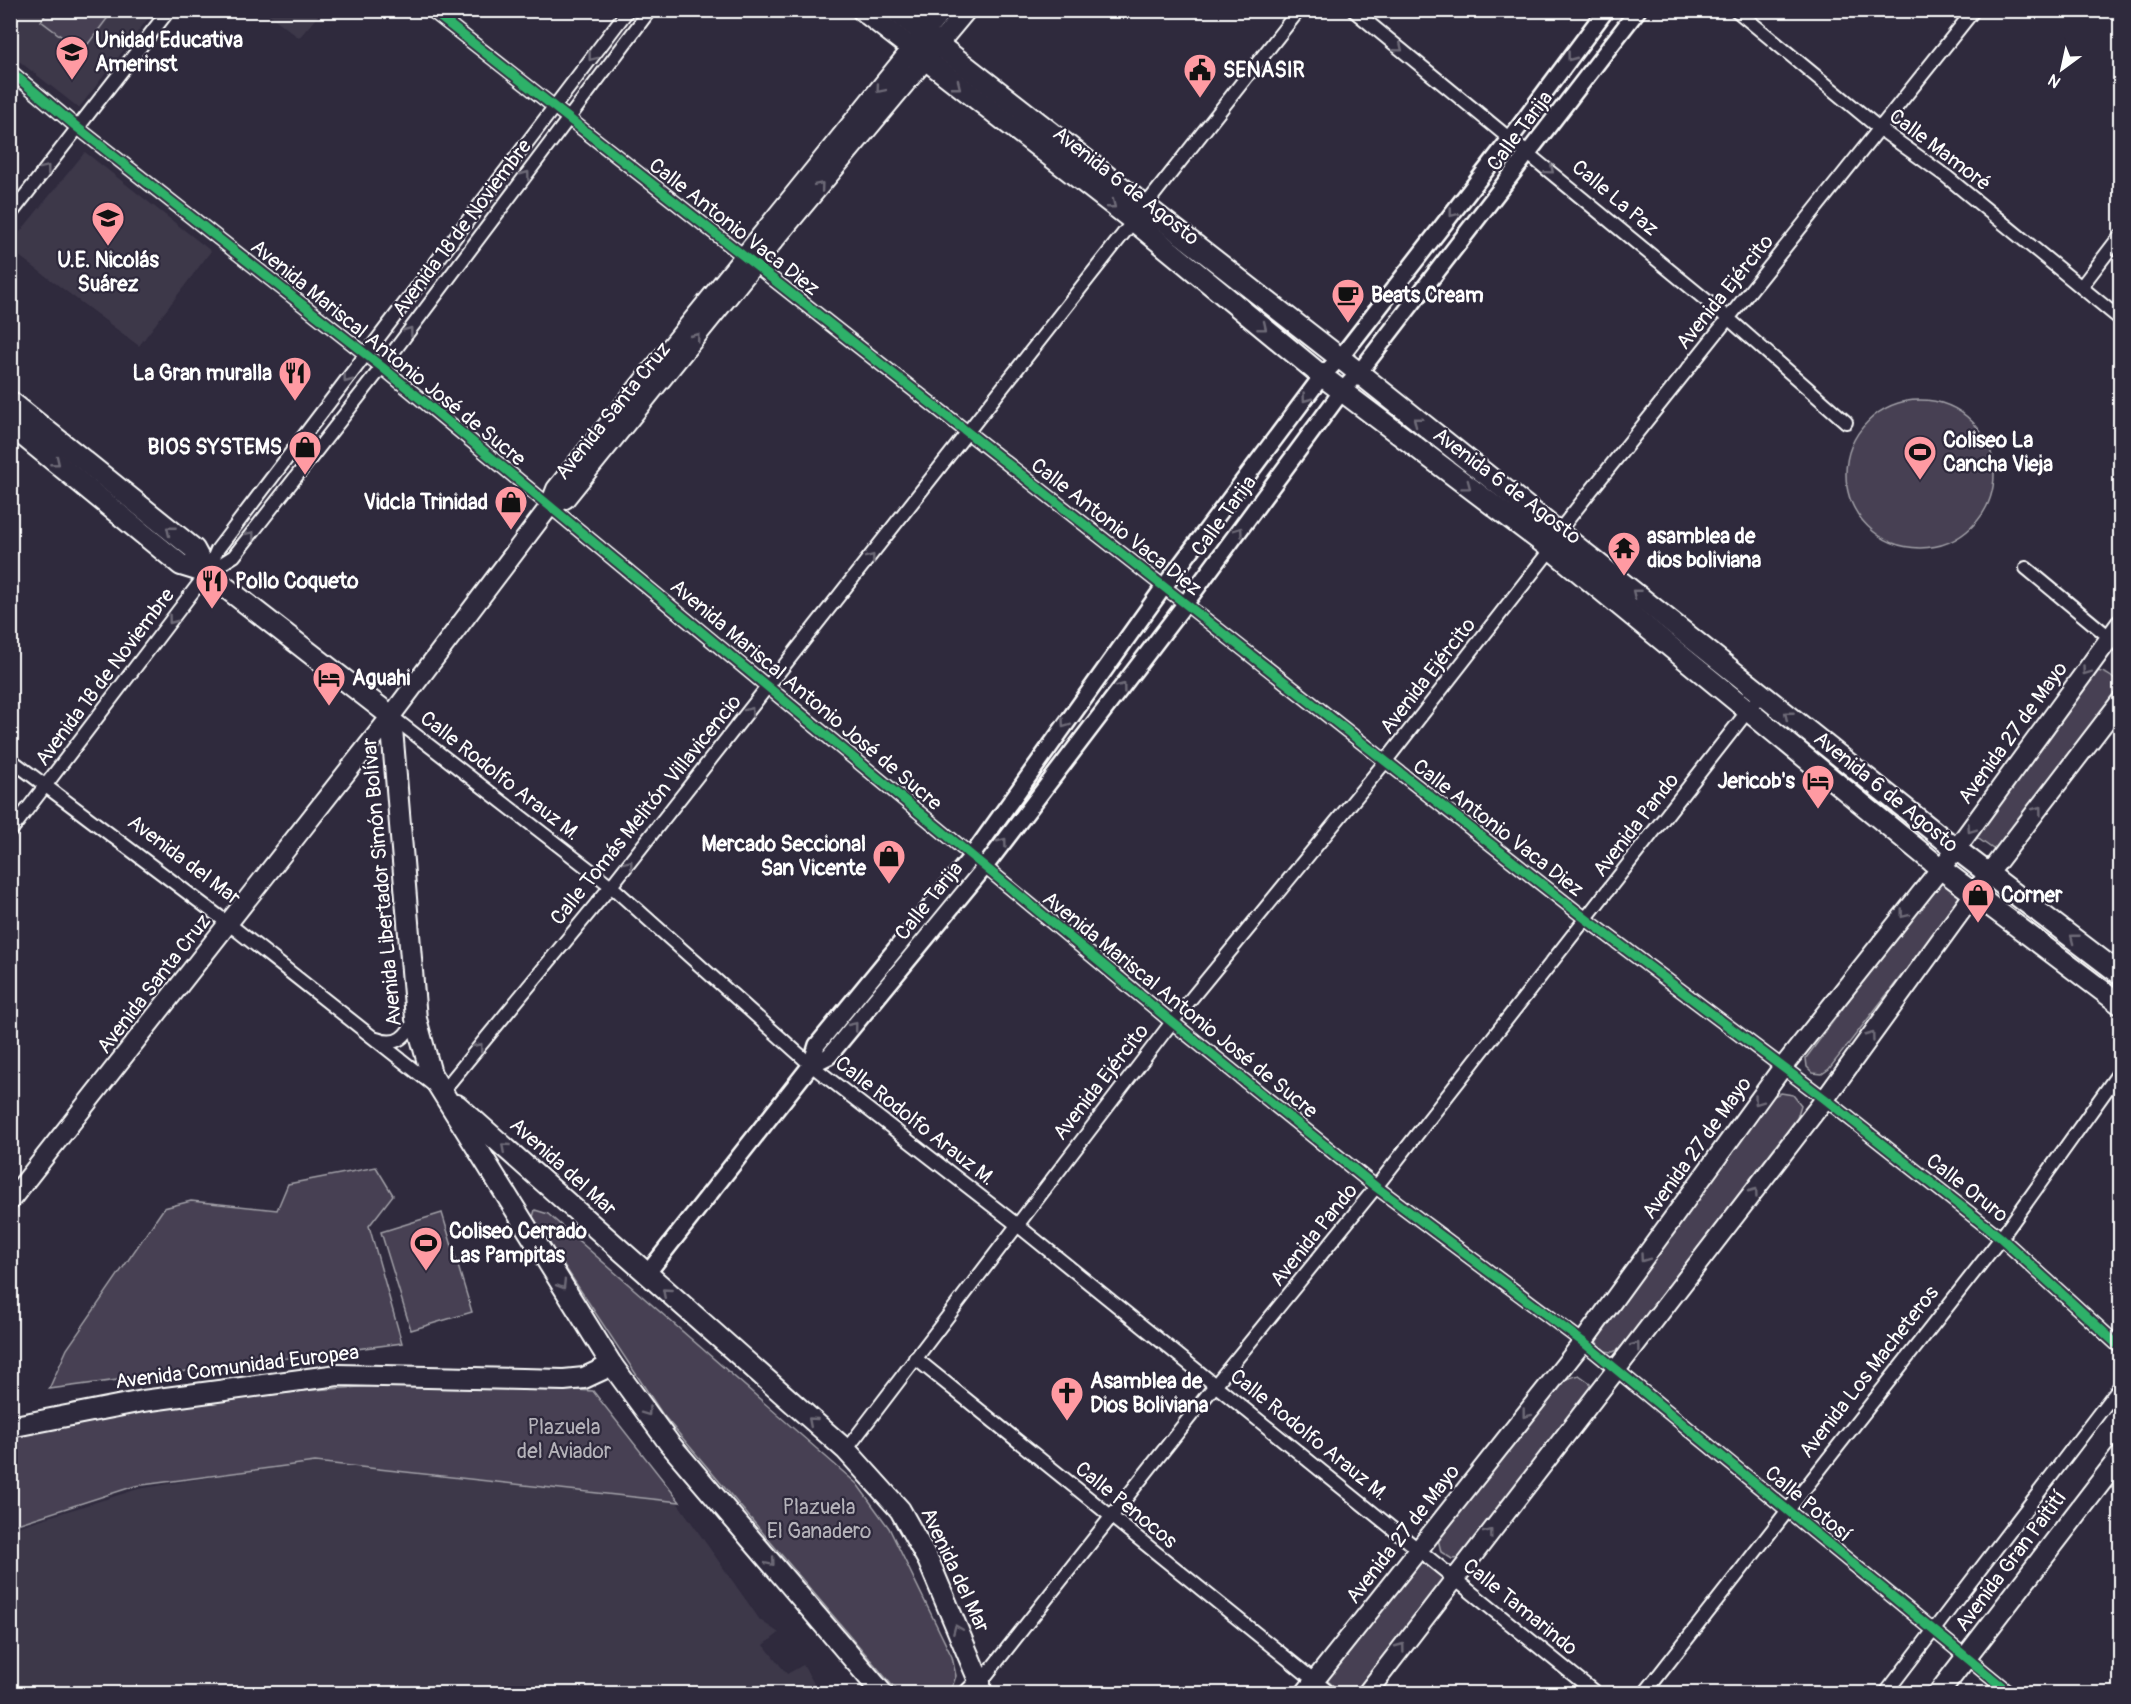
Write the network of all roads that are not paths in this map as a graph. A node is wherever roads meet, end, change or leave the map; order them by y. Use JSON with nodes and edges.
{"nodes":[{"id":1,"x":169,"y":10,"type":"edge"},
{"id":2,"x":431,"y":10,"type":"edge"},
{"id":3,"x":628,"y":10,"type":"edge"},
{"id":4,"x":650,"y":10,"type":"edge"},
{"id":5,"x":862,"y":10,"type":"edge"},
{"id":6,"x":894,"y":10,"type":"edge"},
{"id":7,"x":943,"y":10,"type":"edge"},
{"id":8,"x":967,"y":10,"type":"edge"},
{"id":9,"x":1299,"y":10,"type":"edge"},
{"id":10,"x":1353,"y":10,"type":"edge"},
{"id":11,"x":1606,"y":10,"type":"edge"},
{"id":12,"x":1638,"y":10,"type":"edge"},
{"id":13,"x":1736,"y":10,"type":"edge"},
{"id":14,"x":1974,"y":10,"type":"edge"},
{"id":15,"x":931,"y":39,"type":"junction"},
{"id":16,"x":919,"y":56,"type":"junction"},
{"id":17,"x":10,"y":70,"type":"edge"},
{"id":18,"x":553,"y":106,"type":"junction"},
{"id":19,"x":568,"y":119,"type":"junction"},
{"id":20,"x":78,"y":128,"type":"junction"},
{"id":21,"x":1880,"y":129,"type":"junction"},
{"id":22,"x":1510,"y":139,"type":"junction"},
{"id":23,"x":1530,"y":154,"type":"junction"},
{"id":24,"x":10,"y":215,"type":"edge"},
{"id":25,"x":1141,"y":215,"type":"junction"},
{"id":26,"x":2121,"y":236,"type":"edge"},
{"id":27,"x":748,"y":261,"type":"junction"},
{"id":28,"x":2081,"y":287,"type":"junction"},
{"id":29,"x":1729,"y":319,"type":"junction"},
{"id":30,"x":2121,"y":319,"type":"edge"},
{"id":31,"x":366,"y":355,"type":"junction"},
{"id":32,"x":1340,"y":358,"type":"junction"},
{"id":33,"x":382,"y":368,"type":"junction"},
{"id":34,"x":1358,"y":374,"type":"junction"},
{"id":35,"x":1322,"y":376,"type":"junction"},
{"id":36,"x":1342,"y":391,"type":"junction"},
{"id":37,"x":10,"y":401,"type":"edge"},
{"id":38,"x":1846,"y":422,"type":"dead end"},
{"id":39,"x":10,"y":425,"type":"edge"},
{"id":40,"x":968,"y":434,"type":"junction"},
{"id":41,"x":549,"y":507,"type":"junction"},
{"id":42,"x":1555,"y":541,"type":"junction"},
{"id":43,"x":2026,"y":567,"type":"dead end"},
{"id":44,"x":207,"y":573,"type":"junction"},
{"id":45,"x":1163,"y":588,"type":"junction"},
{"id":46,"x":1185,"y":604,"type":"junction"},
{"id":47,"x":2117,"y":636,"type":"edge"},
{"id":48,"x":770,"y":686,"type":"junction"},
{"id":49,"x":1761,"y":694,"type":"junction"},
{"id":50,"x":2121,"y":702,"type":"edge"},
{"id":51,"x":1748,"y":711,"type":"junction"},
{"id":52,"x":391,"y":716,"type":"junction"},
{"id":53,"x":10,"y":759,"type":"edge"},
{"id":54,"x":1385,"y":762,"type":"junction"},
{"id":55,"x":46,"y":786,"type":"junction"},
{"id":56,"x":10,"y":832,"type":"edge"},
{"id":57,"x":1956,"y":849,"type":"junction"},
{"id":58,"x":971,"y":856,"type":"junction"},
{"id":59,"x":984,"y":868,"type":"junction"},
{"id":60,"x":1940,"y":868,"type":"junction"},
{"id":61,"x":1989,"y":873,"type":"junction"},
{"id":62,"x":611,"y":886,"type":"junction"},
{"id":63,"x":1975,"y":894,"type":"junction"},
{"id":64,"x":1586,"y":919,"type":"junction"},
{"id":65,"x":229,"y":924,"type":"junction"},
{"id":66,"x":2121,"y":974,"type":"edge"},
{"id":67,"x":2121,"y":1004,"type":"edge"},
{"id":68,"x":416,"y":1019,"type":"junction"},
{"id":69,"x":1172,"y":1022,"type":"junction"},
{"id":70,"x":371,"y":1036,"type":"junction"},
{"id":71,"x":812,"y":1065,"type":"junction"},
{"id":72,"x":1782,"y":1068,"type":"junction"},
{"id":73,"x":2121,"y":1071,"type":"edge"},
{"id":74,"x":442,"y":1092,"type":"junction"},
{"id":75,"x":1825,"y":1099,"type":"junction"},
{"id":76,"x":543,"y":1179,"type":"junction"},
{"id":77,"x":1376,"y":1187,"type":"junction"},
{"id":78,"x":10,"y":1201,"type":"edge"},
{"id":79,"x":510,"y":1202,"type":"junction"},
{"id":80,"x":1016,"y":1224,"type":"junction"},
{"id":81,"x":2001,"y":1238,"type":"junction"},
{"id":82,"x":646,"y":1275,"type":"junction"},
{"id":83,"x":1583,"y":1342,"type":"junction"},
{"id":84,"x":2121,"y":1347,"type":"edge"},
{"id":85,"x":915,"y":1358,"type":"junction"},
{"id":86,"x":612,"y":1365,"type":"junction"},
{"id":87,"x":1617,"y":1371,"type":"junction"},
{"id":88,"x":1216,"y":1384,"type":"junction"},
{"id":89,"x":2121,"y":1386,"type":"edge"},
{"id":90,"x":10,"y":1428,"type":"edge"},
{"id":91,"x":846,"y":1450,"type":"junction"},
{"id":92,"x":2121,"y":1457,"type":"edge"},
{"id":93,"x":1786,"y":1509,"type":"junction"},
{"id":94,"x":1111,"y":1518,"type":"junction"},
{"id":95,"x":1420,"y":1550,"type":"junction"},
{"id":96,"x":1453,"y":1579,"type":"junction"},
{"id":97,"x":1932,"y":1631,"type":"junction"},
{"id":98,"x":1966,"y":1659,"type":"junction"},
{"id":99,"x":1310,"y":1687,"type":"edge"},
{"id":100,"x":979,"y":1690,"type":"edge"},
{"id":101,"x":883,"y":1694,"type":"edge"},
{"id":102,"x":1331,"y":1694,"type":"edge"},
{"id":103,"x":1365,"y":1694,"type":"edge"},
{"id":104,"x":1597,"y":1694,"type":"edge"},
{"id":105,"x":1644,"y":1694,"type":"edge"},
{"id":106,"x":1885,"y":1694,"type":"edge"},
{"id":107,"x":1938,"y":1694,"type":"edge"},
{"id":108,"x":2011,"y":1694,"type":"edge"}],
"edges":[{"from":1,"to":20,"type":"street"},
{"from":2,"to":18,"type":"street","name":"Calle Antonio Vaca Diez"},
{"from":3,"to":18,"type":"street","name":"Avenida 18 de Noviembre","one_way":true},
{"from":4,"to":19,"type":"street","name":"Avenida 18 de Noviembre"},
{"from":5,"to":16,"type":"main road","name":"Avenida 6 de Agosto"},
{"from":6,"to":15,"type":"main road","name":"Avenida 6 de Agosto"},
{"from":7,"to":15,"type":"main road","name":"Avenida Santa Cruz"},
{"from":8,"to":15,"type":"main road","name":"Avenida Santa Cruz"},
{"from":9,"to":25,"type":"street","name":"Calle Tomás Melitón Villavicencio"},
{"from":10,"to":22,"type":"street","name":"Calle La Paz","one_way":true},
{"from":11,"to":22,"type":"street","name":"Calle Tarija","one_way":true},
{"from":12,"to":23,"type":"street","name":"Calle Tarija"},
{"from":13,"to":21,"type":"street","name":"Calle Mamoré"},
{"from":14,"to":21,"type":"street","name":"Avenida Ejército"},
{"from":15,"to":16,"type":"main road","name":"Avenida Santa Cruz"},
{"from":15,"to":25,"type":"main road","name":"Avenida 6 de Agosto"},
{"from":16,"to":25,"type":"main road","name":"Avenida 6 de Agosto","one_way":true},
{"from":16,"to":27,"type":"main road","name":"Avenida Santa Cruz"},
{"from":17,"to":20,"type":"street","name":"Avenida Mariscal Antonio José de Sucre"},
{"from":18,"to":19,"type":"street","name":"Calle Antonio Vaca Diez"},
{"from":18,"to":31,"type":"street","name":"Avenida 18 de Noviembre"},
{"from":19,"to":27,"type":"street","name":"Calle Antonio Vaca Diez"},
{"from":33,"to":19,"type":"street","name":"Avenida 18 de Noviembre","one_way":true},
{"from":24,"to":20,"type":"street","one_way":true},
{"from":20,"to":31,"type":"street","name":"Avenida Mariscal Antonio José de Sucre"},
{"from":21,"to":28,"type":"street","name":"Calle Mamoré"},
{"from":21,"to":29,"type":"street","name":"Avenida Ejército"},
{"from":22,"to":23,"type":"street","name":"Calle La Paz"},
{"from":22,"to":32,"type":"street","name":"Calle Tarija","one_way":true},
{"from":23,"to":29,"type":"street","name":"Calle La Paz","one_way":true},
{"from":23,"to":34,"type":"street","name":"Calle Tarija"},
{"from":25,"to":32,"type":"main road","name":"Avenida 6 de Agosto"},
{"from":25,"to":35,"type":"main road","name":"Avenida 6 de Agosto","one_way":true},
{"from":25,"to":40,"type":"street","name":"Calle Tomás Melitón Villavicencio"},
{"from":26,"to":28,"type":"street"},
{"from":27,"to":40,"type":"street","name":"Calle Antonio Vaca Diez"},
{"from":27,"to":41,"type":"main road","name":"Avenida Santa Cruz"},
{"from":28,"to":30,"type":"street","name":"Calle Mamoré"},
{"from":29,"to":38,"type":"street","name":"Calle La Paz"},
{"from":29,"to":42,"type":"street","name":"Avenida Ejército"},
{"from":31,"to":33,"type":"street","name":"Avenida Mariscal Antonio José de Sucre"},
{"from":31,"to":44,"type":"street","name":"Avenida 18 de Noviembre","one_way":true},
{"from":32,"to":34,"type":"main road","name":"Avenida 6 de Agosto"},
{"from":32,"to":35,"type":"street","name":"Calle Tarija"},
{"from":33,"to":41,"type":"street","name":"Avenida Mariscal Antonio José de Sucre"},
{"from":44,"to":33,"type":"street","name":"Avenida 18 de Noviembre","one_way":true},
{"from":34,"to":36,"type":"street","name":"Calle Tarija"},
{"from":42,"to":34,"type":"main road","name":"Avenida 6 de Agosto","one_way":true},
{"from":35,"to":36,"type":"main road","name":"Avenida 6 de Agosto"},
{"from":35,"to":45,"type":"street","name":"Calle Tarija","one_way":true},
{"from":36,"to":42,"type":"main road","name":"Avenida 6 de Agosto","one_way":true},
{"from":46,"to":36,"type":"street","name":"Calle Tarija","one_way":true},
{"from":44,"to":37,"type":"main road","name":"Avenida Libertador Simón Bolívar","one_way":true},
{"from":39,"to":44,"type":"main road","name":"Avenida Libertador Simón Bolívar","one_way":true},
{"from":40,"to":45,"type":"street","name":"Calle Antonio Vaca Diez"},
{"from":48,"to":40,"type":"street","name":"Calle Tomás Melitón Villavicencio","one_way":true},
{"from":41,"to":48,"type":"street","name":"Avenida Mariscal Antonio José de Sucre"},
{"from":41,"to":52,"type":"main road","name":"Avenida Santa Cruz"},
{"from":49,"to":42,"type":"main road","name":"Avenida 6 de Agosto","one_way":true},
{"from":42,"to":51,"type":"main road","name":"Avenida 6 de Agosto"},
{"from":42,"to":54,"type":"street","name":"Avenida Ejército"},
{"from":43,"to":47,"type":"street"},
{"from":44,"to":52,"type":"main road","name":"Avenida Libertador Simón Bolívar"},
{"from":44,"to":55,"type":"street","name":"Avenida 18 de Noviembre","one_way":true},
{"from":45,"to":46,"type":"street","name":"Calle Antonio Vaca Diez"},
{"from":45,"to":58,"type":"street","name":"Calle Tarija","one_way":true},
{"from":46,"to":54,"type":"street","name":"Calle Antonio Vaca Diez"},
{"from":59,"to":46,"type":"street","name":"Calle Tarija","one_way":true},
{"from":47,"to":57,"type":"main road","name":"Avenida 27 de Mayo","one_way":true},
{"from":48,"to":58,"type":"street","name":"Avenida Mariscal Antonio José de Sucre"},
{"from":62,"to":48,"type":"street","name":"Calle Tomás Melitón Villavicencio","one_way":true},
{"from":49,"to":51,"type":"street","name":"Avenida Pando"},
{"from":57,"to":49,"type":"main road","name":"Avenida 6 de Agosto","one_way":true},
{"from":61,"to":50,"type":"main road","one_way":true},
{"from":51,"to":60,"type":"main road","name":"Avenida 6 de Agosto"},
{"from":51,"to":64,"type":"street","name":"Avenida Pando"},
{"from":52,"to":62,"type":"street","name":"Calle Rodolfo Arauz M."},
{"from":52,"to":65,"type":"main road","name":"Avenida Santa Cruz"},
{"from":52,"to":68,"type":"main road","name":"Avenida Libertador Simón Bolívar"},
{"from":53,"to":55,"type":"street","name":"Avenida del Mar"},
{"from":54,"to":64,"type":"street","name":"Calle Antonio Vaca Diez"},
{"from":54,"to":69,"type":"street","name":"Avenida Ejército"},
{"from":55,"to":56,"type":"street","name":"Avenida 18 de Noviembre"},
{"from":55,"to":65,"type":"street","name":"Avenida del Mar"},
{"from":57,"to":60,"type":"main road","name":"Avenida 27 de Mayo"},
{"from":57,"to":61,"type":"main road","name":"Avenida 6 de Agosto"},
{"from":58,"to":59,"type":"street","name":"Avenida Mariscal Antonio José de Sucre"},
{"from":58,"to":71,"type":"street","name":"Calle Tarija"},
{"from":59,"to":69,"type":"street","name":"Avenida Mariscal Antonio José de Sucre"},
{"from":71,"to":59,"type":"street","name":"Calle Tarija","one_way":true},
{"from":60,"to":63,"type":"main road","name":"Avenida 6 de Agosto"},
{"from":60,"to":72,"type":"main road","name":"Avenida 27 de Mayo","one_way":true},
{"from":61,"to":63,"type":"main road"},
{"from":66,"to":61,"type":"main road","name":"Avenida 6 de Agosto","one_way":true},
{"from":62,"to":71,"type":"street","name":"Calle Rodolfo Arauz M."},
{"from":74,"to":62,"type":"street","name":"Calle Tomás Melitón Villavicencio","one_way":true},
{"from":63,"to":67,"type":"main road","name":"Avenida 6 de Agosto"},
{"from":75,"to":63,"type":"main road","one_way":true},
{"from":64,"to":72,"type":"street","name":"Calle Antonio Vaca Diez"},
{"from":64,"to":77,"type":"street","name":"Avenida Pando"},
{"from":65,"to":70,"type":"street","name":"Avenida del Mar"},
{"from":65,"to":78,"type":"main road","name":"Avenida Santa Cruz"},
{"from":68,"to":70,"type":"street"},
{"from":68,"to":74,"type":"main road","name":"Avenida Libertador Simón Bolívar"},
{"from":69,"to":77,"type":"street","name":"Avenida Mariscal Antonio José de Sucre"},
{"from":69,"to":80,"type":"street","name":"Avenida Ejército"},
{"from":70,"to":74,"type":"street","name":"Avenida del Mar"},
{"from":71,"to":80,"type":"street","name":"Calle Rodolfo Arauz M."},
{"from":71,"to":82,"type":"street","name":"Calle Tarija"},
{"from":72,"to":75,"type":"street","name":"Calle Oruro"},
{"from":72,"to":83,"type":"main road","name":"Avenida 27 de Mayo","one_way":true},
{"from":73,"to":81,"type":"street","name":"Avenida Los Macheteros"},
{"from":76,"to":74,"type":"main road","name":"Avenida del Mar","one_way":true},
{"from":74,"to":79,"type":"main road","name":"Avenida Libertador Simón Bolívar"},
{"from":75,"to":81,"type":"street","name":"Calle Oruro"},
{"from":87,"to":75,"type":"main road","one_way":true},
{"from":76,"to":79,"type":"main road"},
{"from":76,"to":82,"type":"main road","name":"Avenida del Mar"},
{"from":77,"to":83,"type":"street","name":"Avenida Mariscal Antonio José de Sucre"},
{"from":77,"to":88,"type":"street","name":"Avenida Pando"},
{"from":79,"to":86,"type":"main road","name":"Avenida Libertador Simón Bolívar","one_way":true},
{"from":80,"to":85,"type":"street","name":"Avenida Ejército"},
{"from":80,"to":88,"type":"street","name":"Calle Rodolfo Arauz M."},
{"from":81,"to":84,"type":"street","name":"Calle Oruro"},
{"from":81,"to":93,"type":"street","name":"Avenida Los Macheteros"},
{"from":91,"to":82,"type":"main road","name":"Avenida del Mar","one_way":true},
{"from":83,"to":87,"type":"street","name":"Calle Potosí"},
{"from":83,"to":95,"type":"main road","name":"Avenida 27 de Mayo","one_way":true},
{"from":85,"to":91,"type":"street","name":"Avenida Ejército"},
{"from":85,"to":94,"type":"street","name":"Calle Penocos"},
{"from":86,"to":90,"type":"main road","name":"Avenida Comunidad Europea"},
{"from":86,"to":101,"type":"main road","name":"Avenida Libertador Simón Bolívar","one_way":true},
{"from":87,"to":93,"type":"street","name":"Calle Potosí"},
{"from":96,"to":87,"type":"main road","one_way":true},
{"from":88,"to":94,"type":"street","name":"Avenida Pando"},
{"from":88,"to":95,"type":"street","name":"Calle Rodolfo Arauz M."},
{"from":89,"to":97,"type":"street"},
{"from":100,"to":91,"type":"main road","name":"Avenida del Mar","one_way":true},
{"from":92,"to":98,"type":"main road","name":"Avenida Gran Paitití"},
{"from":93,"to":97,"type":"street","name":"Calle Potosí"},
{"from":93,"to":105,"type":"street","name":"Avenida Los Macheteros"},
{"from":94,"to":99,"type":"street","name":"Calle Penocos"},
{"from":94,"to":100,"type":"street","name":"Avenida Pando"},
{"from":95,"to":96,"type":"street","name":"Calle Tamarindo"},
{"from":95,"to":99,"type":"main road","name":"Avenida 27 de Mayo"},
{"from":103,"to":96,"type":"main road","one_way":true},
{"from":96,"to":104,"type":"street","name":"Calle Tamarindo"},
{"from":97,"to":98,"type":"street","name":"Calle Potosí"},
{"from":97,"to":106,"type":"street"},
{"from":98,"to":107,"type":"main road","name":"Avenida Gran Paitití"},
{"from":98,"to":108,"type":"street","name":"Calle Potosí"},
{"from":99,"to":102,"type":"street","name":"Calle Penocos"}]}
